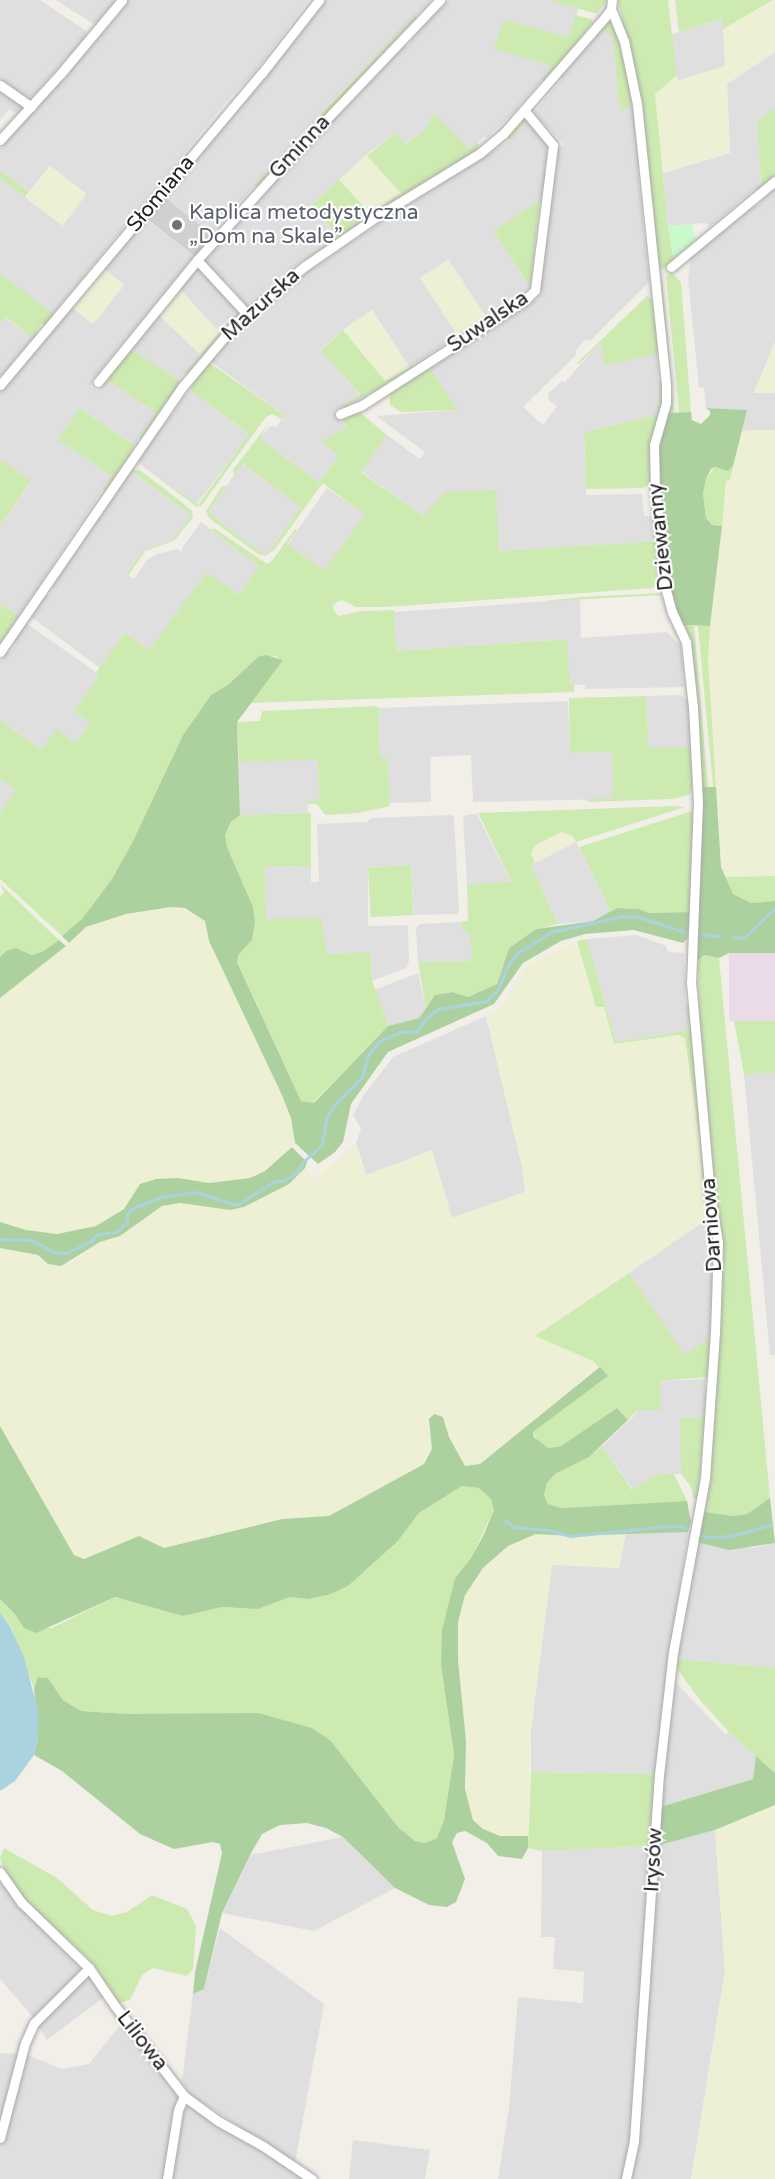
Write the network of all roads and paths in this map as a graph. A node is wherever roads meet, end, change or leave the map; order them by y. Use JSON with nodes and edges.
{"nodes":[{"id":1,"x":122,"y":0,"type":"edge"},
{"id":2,"x":319,"y":0,"type":"edge"},
{"id":3,"x":440,"y":0,"type":"edge"},
{"id":4,"x":612,"y":4,"type":"edge"},
{"id":5,"x":0,"y":85,"type":"edge"},
{"id":6,"x":31,"y":107,"type":"junction"},
{"id":7,"x":525,"y":111,"type":"junction"},
{"id":8,"x":0,"y":140,"type":"edge"},
{"id":9,"x":775,"y":181,"type":"edge"},
{"id":10,"x":197,"y":260,"type":"junction"},
{"id":11,"x":671,"y":267,"type":"dead end"},
{"id":12,"x":246,"y":313,"type":"junction"},
{"id":13,"x":98,"y":382,"type":"dead end"},
{"id":14,"x":0,"y":385,"type":"edge"},
{"id":15,"x":340,"y":414,"type":"dead end"},
{"id":16,"x":0,"y":652,"type":"edge"},
{"id":17,"x":693,"y":939,"type":"joint"},
{"id":18,"x":692,"y":1541,"type":"joint"},
{"id":19,"x":0,"y":1872,"type":"edge"},
{"id":20,"x":89,"y":1968,"type":"junction"},
{"id":21,"x":184,"y":2096,"type":"junction"},
{"id":22,"x":0,"y":2138,"type":"edge"},
{"id":23,"x":167,"y":2179,"type":"edge"},
{"id":24,"x":312,"y":2179,"type":"edge"},
{"id":25,"x":626,"y":2179,"type":"edge"}],
"edges":[{"from":1,"to":6,"type":"street"},
{"from":2,"to":14,"type":"street","name":"Słomiana"},
{"from":3,"to":10,"type":"street","name":"Gminna"},
{"from":4,"to":7,"type":"street","name":"Mazurska"},
{"from":4,"to":17,"type":"street","name":"Dziewanny"},
{"from":5,"to":6,"type":"street"},
{"from":6,"to":8,"type":"street"},
{"from":7,"to":12,"type":"street","name":"Mazurska"},
{"from":7,"to":15,"type":"street","name":"Suwalska"},
{"from":9,"to":11,"type":"street"},
{"from":10,"to":12,"type":"street"},
{"from":10,"to":13,"type":"street","name":"Gminna"},
{"from":12,"to":16,"type":"street","name":"Mazurska"},
{"from":17,"to":18,"type":"street","name":"Darniowa"},
{"from":18,"to":25,"type":"street","name":"Irysów"},
{"from":19,"to":20,"type":"street","name":"Liliowa"},
{"from":20,"to":21,"type":"street","name":"Liliowa"},
{"from":20,"to":22,"type":"street"},
{"from":21,"to":23,"type":"street"},
{"from":21,"to":24,"type":"street","name":"Liliowa"}]}
